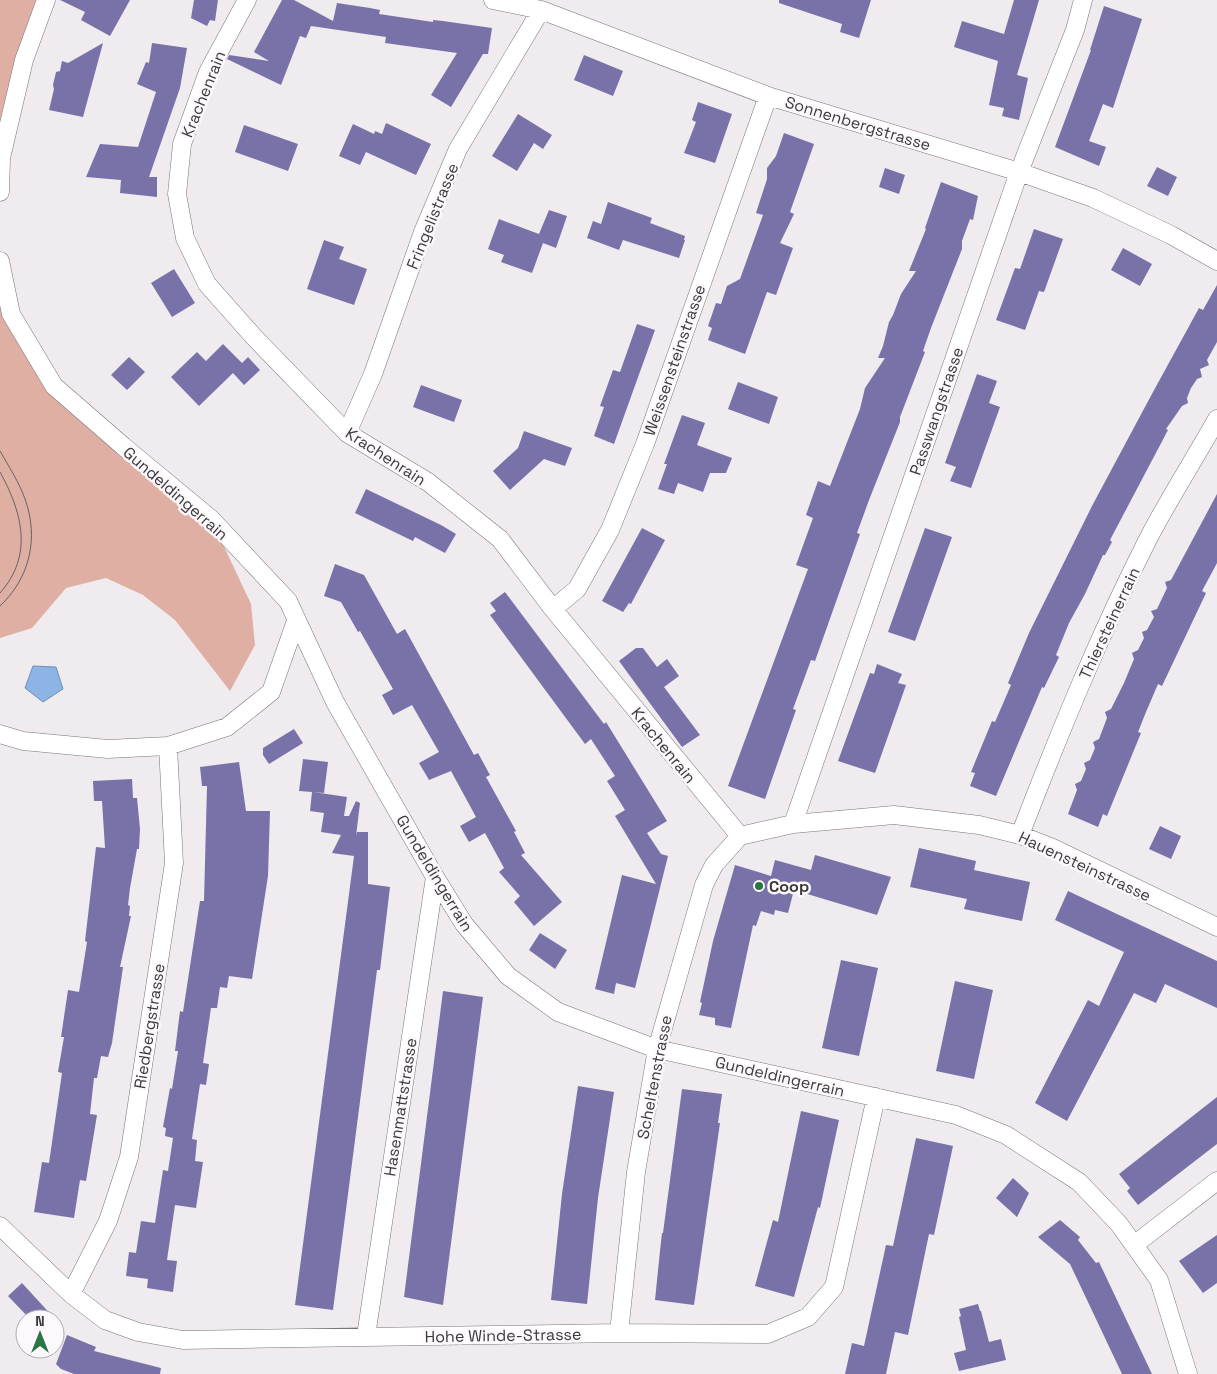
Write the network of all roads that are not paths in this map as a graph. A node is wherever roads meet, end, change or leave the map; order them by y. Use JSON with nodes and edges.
{"nodes":[{"id":1,"x":46,"y":0,"type":"edge"},
{"id":2,"x":247,"y":0,"type":"edge"},
{"id":3,"x":493,"y":0,"type":"edge"},
{"id":4,"x":1083,"y":0,"type":"edge"},
{"id":5,"x":541,"y":10,"type":"junction"},
{"id":6,"x":768,"y":96,"type":"junction"},
{"id":7,"x":1019,"y":172,"type":"junction"},
{"id":8,"x":0,"y":192,"type":"edge"},
{"id":9,"x":0,"y":261,"type":"edge"},
{"id":10,"x":1217,"y":261,"type":"edge"},
{"id":11,"x":1217,"y":419,"type":"edge"},
{"id":12,"x":347,"y":433,"type":"junction"},
{"id":13,"x":553,"y":609,"type":"junction"},
{"id":14,"x":296,"y":621,"type":"junction"},
{"id":15,"x":0,"y":734,"type":"edge"},
{"id":16,"x":168,"y":746,"type":"junction"},
{"id":17,"x":793,"y":824,"type":"junction"},
{"id":18,"x":1020,"y":835,"type":"junction"},
{"id":19,"x":740,"y":836,"type":"junction"},
{"id":20,"x":435,"y":877,"type":"junction"},
{"id":21,"x":1217,"y":927,"type":"edge"},
{"id":22,"x":656,"y":1048,"type":"junction"},
{"id":23,"x":876,"y":1098,"type":"junction"},
{"id":24,"x":1217,"y":1181,"type":"edge"},
{"id":25,"x":0,"y":1226,"type":"edge"},
{"id":26,"x":1134,"y":1245,"type":"junction"},
{"id":27,"x":71,"y":1294,"type":"junction"},
{"id":28,"x":619,"y":1334,"type":"junction"},
{"id":29,"x":366,"y":1336,"type":"junction"},
{"id":30,"x":1188,"y":1374,"type":"edge"}],
"edges":[{"from":1,"to":8,"type":"street"},
{"from":2,"to":12,"type":"street","name":"Krachenrain"},
{"from":3,"to":5,"type":"street","name":"Sonnenbergstrasse"},
{"from":4,"to":7,"type":"street","name":"Passwangstrasse"},
{"from":5,"to":6,"type":"street","name":"Sonnenbergstrasse"},
{"from":5,"to":12,"type":"street","name":"Fringelistrasse"},
{"from":6,"to":7,"type":"street","name":"Sonnenbergstrasse"},
{"from":6,"to":13,"type":"street","name":"Weissensteinstrasse"},
{"from":7,"to":10,"type":"street","name":"Sonnenbergstrasse"},
{"from":7,"to":17,"type":"street","name":"Passwangstrasse"},
{"from":9,"to":14,"type":"street","name":"Gundeldingerrain"},
{"from":11,"to":18,"type":"street","name":"Thiersteinerrain"},
{"from":12,"to":13,"type":"street","name":"Krachenrain"},
{"from":13,"to":19,"type":"street","name":"Krachenrain"},
{"from":14,"to":16,"type":"street"},
{"from":14,"to":20,"type":"street","name":"Gundeldingerrain"},
{"from":15,"to":16,"type":"street"},
{"from":16,"to":27,"type":"street","name":"Riedbergstrasse"},
{"from":17,"to":18,"type":"street","name":"Hauensteinstrasse"},
{"from":17,"to":19,"type":"street","name":"Hauensteinstrasse"},
{"from":18,"to":21,"type":"street","name":"Hauensteinstrasse"},
{"from":19,"to":22,"type":"street","name":"Scheltenstrasse"},
{"from":20,"to":22,"type":"street","name":"Gundeldingerrain"},
{"from":20,"to":29,"type":"street","name":"Hasenmattstrasse"},
{"from":22,"to":23,"type":"street","name":"Gundeldingerrain"},
{"from":22,"to":28,"type":"street","name":"Scheltenstrasse"},
{"from":23,"to":26,"type":"street","name":"Gundeldingerrain"},
{"from":23,"to":28,"type":"street","name":"Hohe Winde-Strasse"},
{"from":24,"to":26,"type":"street"},
{"from":25,"to":27,"type":"street","name":"Hohe Winde-Strasse"},
{"from":26,"to":30,"type":"street","name":"Gundeldingerrain"},
{"from":27,"to":29,"type":"street","name":"Hohe Winde-Strasse"},
{"from":28,"to":29,"type":"street","name":"Hohe Winde-Strasse"}]}
